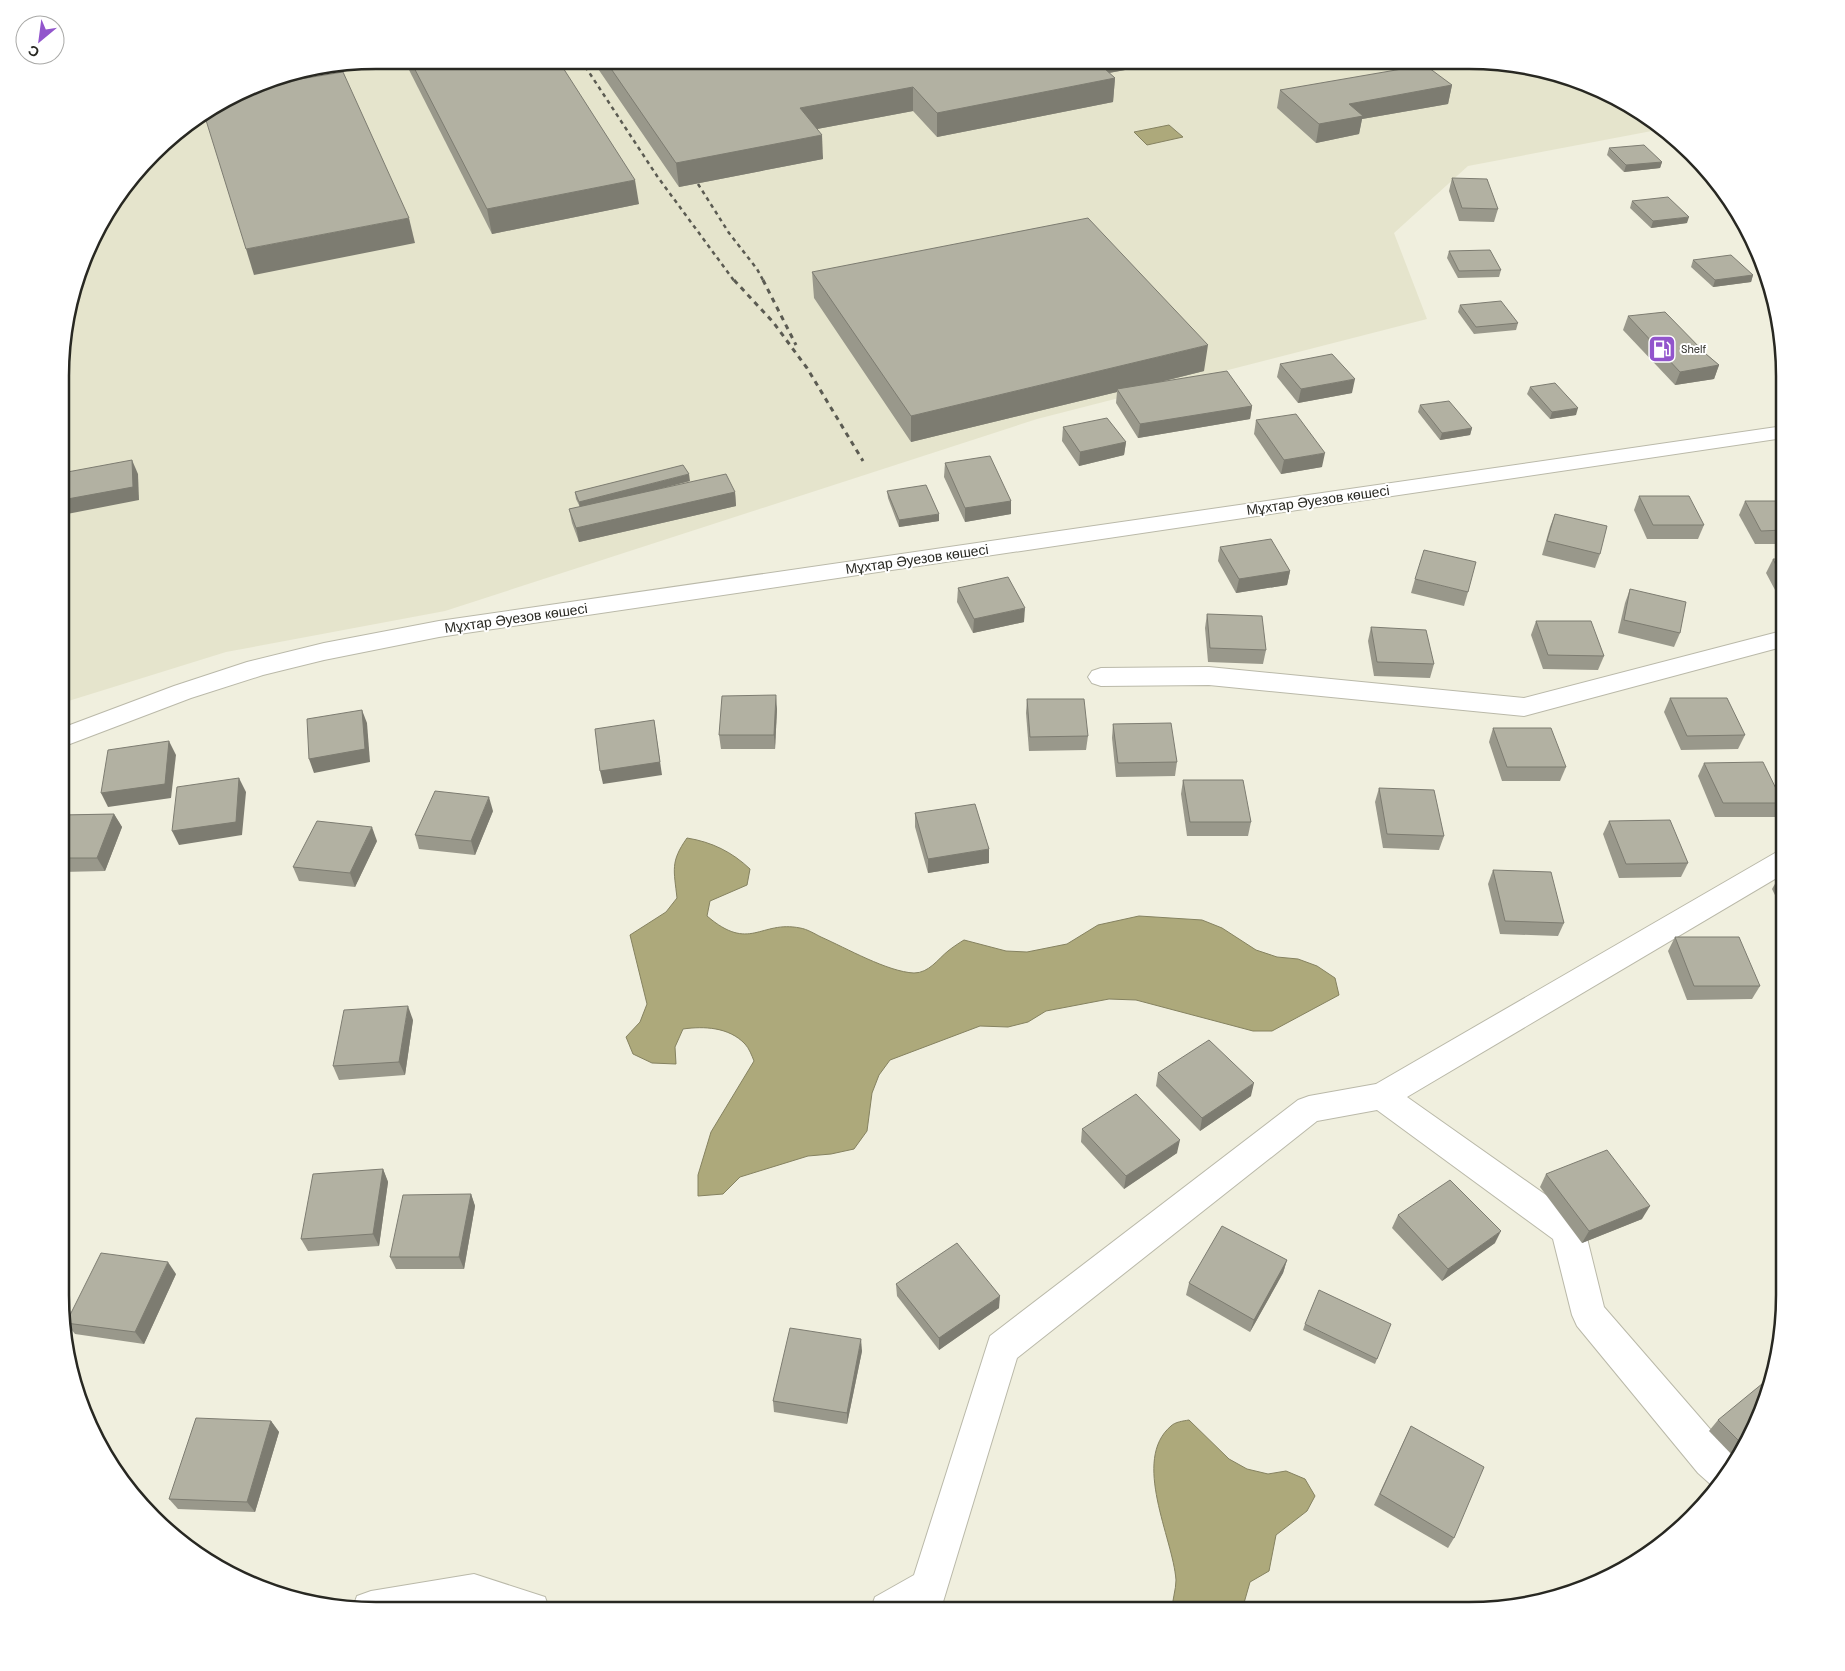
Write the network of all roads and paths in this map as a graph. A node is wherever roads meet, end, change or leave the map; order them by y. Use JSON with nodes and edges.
{"nodes":[{"id":1,"x":1776,"y":433,"type":"edge"},
{"id":2,"x":1776,"y":641,"type":"edge"},
{"id":3,"x":1101,"y":677,"type":"dead end"},
{"id":4,"x":69,"y":735,"type":"edge"},
{"id":5,"x":1776,"y":865,"type":"edge"},
{"id":6,"x":1382,"y":1096,"type":"junction"},
{"id":7,"x":1722,"y":1471,"type":"edge"},
{"id":8,"x":419,"y":1602,"type":"edge"},
{"id":9,"x":502,"y":1602,"type":"edge"},
{"id":10,"x":905,"y":1602,"type":"edge"}],
"edges":[{"from":1,"to":4,"type":"street","name":"Мұхтар Әуезов көшесі"},
{"from":2,"to":3,"type":"street"},
{"from":5,"to":6,"type":"street"},
{"from":6,"to":7,"type":"street"},
{"from":6,"to":10,"type":"street"},
{"from":8,"to":9,"type":"street"}]}
